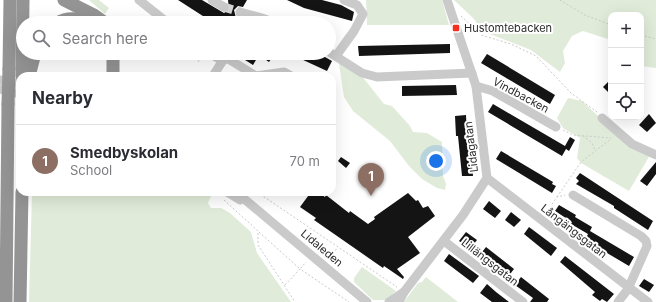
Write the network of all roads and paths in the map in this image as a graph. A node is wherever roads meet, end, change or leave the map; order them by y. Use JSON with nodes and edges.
{"nodes":[{"id":1,"x":10,"y":0,"type":"edge"},
{"id":2,"x":23,"y":0,"type":"edge"},
{"id":3,"x":64,"y":0,"type":"edge"},
{"id":4,"x":139,"y":0,"type":"edge"},
{"id":5,"x":212,"y":0,"type":"edge"},
{"id":6,"x":344,"y":0,"type":"edge"},
{"id":7,"x":447,"y":0,"type":"edge"},
{"id":8,"x":560,"y":0,"type":"edge"},
{"id":9,"x":224,"y":7,"type":"tunnel mouth"},
{"id":10,"x":24,"y":16,"type":"edge"},
{"id":11,"x":95,"y":16,"type":"edge"},
{"id":12,"x":159,"y":16,"type":"edge"},
{"id":13,"x":246,"y":16,"type":"tunnel mouth"},
{"id":14,"x":257,"y":16,"type":"edge"},
{"id":15,"x":463,"y":22,"type":"dead end"},
{"id":16,"x":608,"y":24,"type":"edge"},
{"id":17,"x":644,"y":36,"type":"edge"},
{"id":18,"x":656,"y":39,"type":"edge"},
{"id":19,"x":336,"y":50,"type":"edge"},
{"id":20,"x":336,"y":57,"type":"edge"},
{"id":21,"x":25,"y":60,"type":"edge"},
{"id":22,"x":32,"y":60,"type":"edge"},
{"id":23,"x":113,"y":60,"type":"edge"},
{"id":24,"x":122,"y":60,"type":"edge"},
{"id":25,"x":230,"y":60,"type":"edge"},
{"id":26,"x":223,"y":61,"type":"edge"},
{"id":27,"x":26,"y":72,"type":"edge"},
{"id":28,"x":27,"y":72,"type":"edge"},
{"id":29,"x":113,"y":72,"type":"edge"},
{"id":30,"x":122,"y":72,"type":"edge"},
{"id":31,"x":216,"y":72,"type":"edge"},
{"id":32,"x":249,"y":72,"type":"edge"},
{"id":33,"x":472,"y":73,"type":"junction"},
{"id":34,"x":0,"y":80,"type":"edge"},
{"id":35,"x":16,"y":83,"type":"edge"},
{"id":36,"x":476,"y":86,"type":"junction"},
{"id":37,"x":0,"y":90,"type":"edge"},
{"id":38,"x":16,"y":93,"type":"edge"},
{"id":39,"x":602,"y":118,"type":"joint"},
{"id":40,"x":556,"y":126,"type":"joint"},
{"id":41,"x":583,"y":136,"type":"junction"},
{"id":42,"x":595,"y":150,"type":"junction"},
{"id":43,"x":656,"y":155,"type":"edge"},
{"id":44,"x":487,"y":178,"type":"junction"},
{"id":45,"x":573,"y":194,"type":"joint"},
{"id":46,"x":22,"y":196,"type":"edge"},
{"id":47,"x":219,"y":196,"type":"edge"},
{"id":48,"x":233,"y":196,"type":"edge"},
{"id":49,"x":241,"y":196,"type":"edge"},
{"id":50,"x":263,"y":196,"type":"edge"},
{"id":51,"x":557,"y":197,"type":"junction"},
{"id":52,"x":261,"y":214,"type":"junction"},
{"id":53,"x":541,"y":221,"type":"junction"},
{"id":54,"x":258,"y":231,"type":"junction"},
{"id":55,"x":444,"y":241,"type":"junction"},
{"id":56,"x":338,"y":248,"type":"junction"},
{"id":57,"x":315,"y":250,"type":"dead end"},
{"id":58,"x":307,"y":260,"type":"dead end"},
{"id":59,"x":300,"y":269,"type":"junction"},
{"id":60,"x":0,"y":278,"type":"edge"},
{"id":61,"x":284,"y":285,"type":"junction"},
{"id":62,"x":628,"y":289,"type":"junction"},
{"id":63,"x":402,"y":290,"type":"junction"},
{"id":64,"x":6,"y":302,"type":"edge"},
{"id":65,"x":20,"y":302,"type":"edge"},
{"id":66,"x":295,"y":302,"type":"edge"},
{"id":67,"x":349,"y":302,"type":"edge"},
{"id":68,"x":367,"y":302,"type":"edge"},
{"id":69,"x":389,"y":302,"type":"edge"},
{"id":70,"x":399,"y":302,"type":"edge"},
{"id":71,"x":522,"y":302,"type":"edge"},
{"id":72,"x":618,"y":302,"type":"edge"},
{"id":73,"x":648,"y":302,"type":"edge"}],
"edges":[{"from":1,"to":64,"type":"highway","bridge":true},
{"from":2,"to":10,"type":"highway"},
{"from":3,"to":11,"type":"highway"},
{"from":4,"to":12,"type":"street"},
{"from":5,"to":9,"type":"street"},
{"from":6,"to":19,"type":"street"},
{"from":7,"to":33,"type":"street","name":"Lidagatan"},
{"from":8,"to":16,"type":"path"},
{"from":13,"to":14,"type":"street"},
{"from":15,"to":39,"type":"path"},
{"from":17,"to":18,"type":"path"},
{"from":20,"to":33,"type":"street"},
{"from":21,"to":27,"type":"highway"},
{"from":22,"to":28,"type":"highway"},
{"from":23,"to":29,"type":"highway"},
{"from":24,"to":30,"type":"highway"},
{"from":25,"to":32,"type":"street"},
{"from":26,"to":31,"type":"street"},
{"from":33,"to":36,"type":"street","name":"Lidagatan"},
{"from":34,"to":35,"type":"street"},
{"from":36,"to":40,"type":"street","name":"Vindbacken"},
{"from":36,"to":44,"type":"street","name":"Lidagatan"},
{"from":37,"to":38,"type":"street"},
{"from":39,"to":43,"type":"street"},
{"from":40,"to":41,"type":"path"},
{"from":41,"to":42,"type":"path"},
{"from":41,"to":42,"type":"path"},
{"from":42,"to":51,"type":"path"},
{"from":44,"to":53,"type":"street","name":"Långängsgatan"},
{"from":44,"to":55,"type":"street","name":"Lidagatan"},
{"from":45,"to":51,"type":"path"},
{"from":45,"to":62,"type":"street"},
{"from":46,"to":65,"type":"highway"},
{"from":47,"to":54,"type":"path"},
{"from":48,"to":52,"type":"street","name":"Lidaleden"},
{"from":49,"to":52,"type":"street","name":"Lidaleden"},
{"from":50,"to":56,"type":"path"},
{"from":51,"to":53,"type":"path"},
{"from":52,"to":68,"type":"street","name":"Lidaleden"},
{"from":53,"to":62,"type":"street","name":"Långängsgatan"},
{"from":54,"to":59,"type":"path"},
{"from":54,"to":61,"type":"path"},
{"from":55,"to":63,"type":"street","name":"Lidagatan"},
{"from":55,"to":71,"type":"street","name":"Lillängsgatan"},
{"from":56,"to":57,"type":"path"},
{"from":56,"to":63,"type":"path"},
{"from":58,"to":59,"type":"path"},
{"from":59,"to":61,"type":"path"},
{"from":59,"to":67,"type":"path"},
{"from":60,"to":64,"type":"highway"},
{"from":61,"to":66,"type":"path"},
{"from":62,"to":72,"type":"street"},
{"from":62,"to":73,"type":"street","name":"Långängsgatan"},
{"from":63,"to":69,"type":"street","name":"Lidagatan"},
{"from":63,"to":70,"type":"street","name":"Lidagatan"}]}
